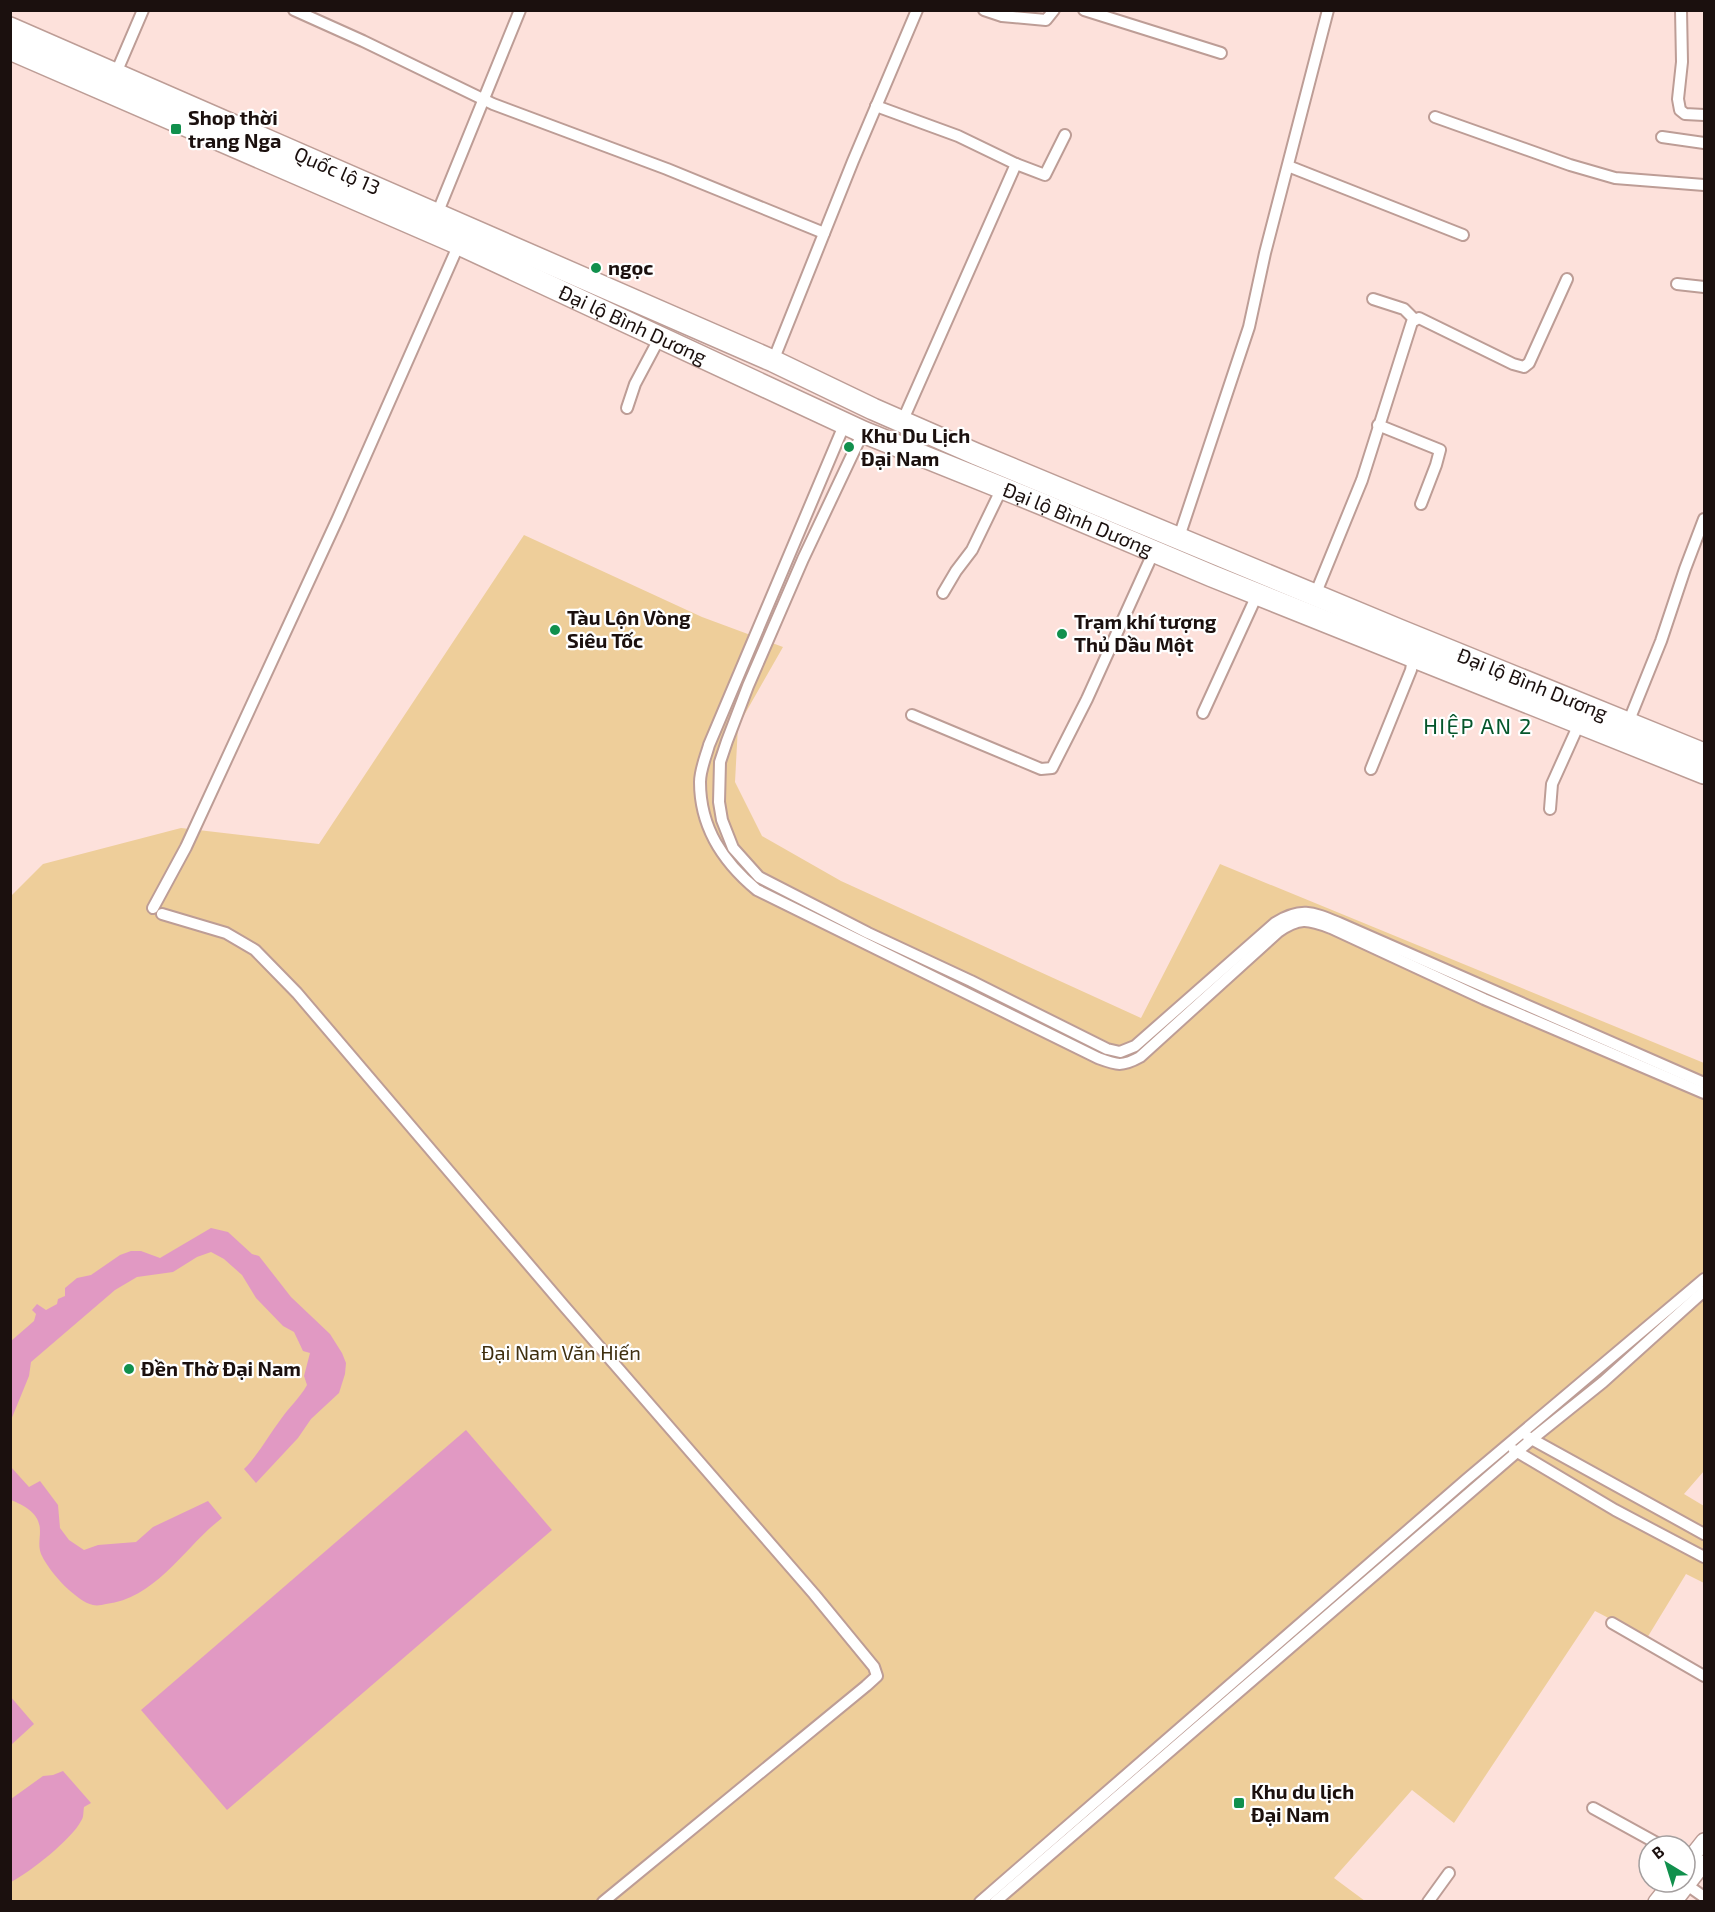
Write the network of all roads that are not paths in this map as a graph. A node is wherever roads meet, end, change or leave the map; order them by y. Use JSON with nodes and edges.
{"nodes":[{"id":1,"x":143,"y":10,"type":"edge"},
{"id":2,"x":294,"y":10,"type":"edge"},
{"id":3,"x":520,"y":10,"type":"edge"},
{"id":4,"x":917,"y":10,"type":"edge"},
{"id":5,"x":984,"y":10,"type":"edge"},
{"id":6,"x":1054,"y":10,"type":"edge"},
{"id":7,"x":1084,"y":10,"type":"edge"},
{"id":8,"x":1328,"y":10,"type":"edge"},
{"id":9,"x":1681,"y":10,"type":"edge"},
{"id":10,"x":10,"y":28,"type":"edge"},
{"id":11,"x":10,"y":49,"type":"edge"},
{"id":12,"x":1221,"y":53,"type":"dead end"},
{"id":13,"x":116,"y":73,"type":"junction"},
{"id":14,"x":484,"y":98,"type":"junction"},
{"id":15,"x":876,"y":106,"type":"junction"},
{"id":16,"x":1704,"y":116,"type":"edge"},
{"id":17,"x":1435,"y":117,"type":"dead end"},
{"id":18,"x":1065,"y":135,"type":"dead end"},
{"id":19,"x":1662,"y":137,"type":"dead end"},
{"id":20,"x":1704,"y":143,"type":"edge"},
{"id":21,"x":1016,"y":164,"type":"junction"},
{"id":22,"x":1288,"y":166,"type":"junction"},
{"id":23,"x":1704,"y":185,"type":"edge"},
{"id":24,"x":433,"y":223,"type":"junction"},
{"id":25,"x":824,"y":233,"type":"junction"},
{"id":26,"x":1463,"y":235,"type":"dead end"},
{"id":27,"x":463,"y":236,"type":"junction"},
{"id":28,"x":1567,"y":279,"type":"dead end"},
{"id":29,"x":1677,"y":284,"type":"dead end"},
{"id":30,"x":1704,"y":287,"type":"edge"},
{"id":31,"x":1373,"y":299,"type":"dead end"},
{"id":32,"x":1414,"y":319,"type":"junction"},
{"id":33,"x":660,"y":337,"type":"junction"},
{"id":34,"x":773,"y":361,"type":"junction"},
{"id":35,"x":865,"y":405,"type":"junction"},
{"id":36,"x":627,"y":408,"type":"dead end"},
{"id":37,"x":902,"y":422,"type":"junction"},
{"id":38,"x":1378,"y":425,"type":"junction"},
{"id":39,"x":850,"y":436,"type":"junction"},
{"id":40,"x":1002,"y":488,"type":"junction"},
{"id":41,"x":1421,"y":504,"type":"dead end"},
{"id":42,"x":1704,"y":519,"type":"edge"},
{"id":43,"x":1179,"y":537,"type":"junction"},
{"id":44,"x":1154,"y":551,"type":"junction"},
{"id":45,"x":943,"y":593,"type":"dead end"},
{"id":46,"x":1257,"y":595,"type":"junction"},
{"id":47,"x":1315,"y":595,"type":"junction"},
{"id":48,"x":1413,"y":658,"type":"junction"},
{"id":49,"x":1203,"y":713,"type":"dead end"},
{"id":50,"x":912,"y":715,"type":"dead end"},
{"id":51,"x":1628,"y":723,"type":"junction"},
{"id":52,"x":1579,"y":724,"type":"junction"},
{"id":53,"x":1704,"y":754,"type":"edge"},
{"id":54,"x":1371,"y":769,"type":"dead end"},
{"id":55,"x":1704,"y":773,"type":"edge"},
{"id":56,"x":1550,"y":809,"type":"dead end"},
{"id":57,"x":1704,"y":1083,"type":"edge"},
{"id":58,"x":1704,"y":1093,"type":"edge"},
{"id":59,"x":1704,"y":1279,"type":"edge"},
{"id":60,"x":1704,"y":1292,"type":"edge"},
{"id":61,"x":1521,"y":1433,"type":"junction"},
{"id":62,"x":1532,"y":1439,"type":"junction"},
{"id":63,"x":1506,"y":1446,"type":"junction"},
{"id":64,"x":1518,"y":1452,"type":"junction"},
{"id":65,"x":1704,"y":1534,"type":"edge"},
{"id":66,"x":1704,"y":1557,"type":"edge"},
{"id":67,"x":1612,"y":1623,"type":"dead end"},
{"id":68,"x":1704,"y":1676,"type":"edge"},
{"id":69,"x":1593,"y":1808,"type":"dead end"},
{"id":70,"x":1640,"y":1834,"type":"edge"},
{"id":71,"x":1449,"y":1874,"type":"dead end"},
{"id":72,"x":603,"y":1902,"type":"edge"},
{"id":73,"x":980,"y":1902,"type":"edge"},
{"id":74,"x":995,"y":1902,"type":"edge"},
{"id":75,"x":1428,"y":1902,"type":"edge"}],
"edges":[{"from":1,"to":13,"type":"street"},
{"from":2,"to":14,"type":"street"},
{"from":3,"to":14,"type":"street"},
{"from":4,"to":15,"type":"street"},
{"from":5,"to":6,"type":"street"},
{"from":7,"to":12,"type":"street"},
{"from":8,"to":22,"type":"street"},
{"from":9,"to":16,"type":"street"},
{"from":10,"to":13,"type":"highway","name":"Quốc lộ 13"},
{"from":11,"to":24,"type":"highway","name":"Quốc lộ 13"},
{"from":13,"to":24,"type":"highway","name":"Quốc lộ 13"},
{"from":14,"to":24,"type":"street"},
{"from":14,"to":25,"type":"street"},
{"from":15,"to":21,"type":"street"},
{"from":15,"to":25,"type":"street"},
{"from":17,"to":23,"type":"street"},
{"from":18,"to":21,"type":"street"},
{"from":19,"to":20,"type":"street"},
{"from":21,"to":37,"type":"street"},
{"from":22,"to":26,"type":"street"},
{"from":22,"to":43,"type":"street"},
{"from":24,"to":27,"type":"highway","name":"Quốc lộ 13"},
{"from":25,"to":34,"type":"street"},
{"from":27,"to":33,"type":"highway","name":"Đại lộ Bình Dương"},
{"from":27,"to":34,"type":"highway","name":"Đại lộ Bình Dương"},
{"from":27,"to":72,"type":"street"},
{"from":28,"to":32,"type":"street"},
{"from":29,"to":30,"type":"street"},
{"from":31,"to":32,"type":"street"},
{"from":32,"to":38,"type":"street"},
{"from":33,"to":36,"type":"street"},
{"from":33,"to":39,"type":"highway","name":"Đại lộ Bình Dương"},
{"from":34,"to":35,"type":"highway","name":"Đại lộ Bình Dương"},
{"from":35,"to":37,"type":"highway","name":"Đại lộ Bình Dương"},
{"from":35,"to":39,"type":"highway"},
{"from":37,"to":43,"type":"highway","name":"Đại lộ Bình Dương"},
{"from":38,"to":41,"type":"street"},
{"from":38,"to":47,"type":"street"},
{"from":39,"to":40,"type":"highway","name":"Đại lộ Bình Dương"},
{"from":39,"to":57,"type":"street"},
{"from":39,"to":58,"type":"street"},
{"from":40,"to":44,"type":"highway","name":"Đại lộ Bình Dương"},
{"from":40,"to":45,"type":"street"},
{"from":42,"to":51,"type":"street"},
{"from":43,"to":47,"type":"highway","name":"Đại lộ Bình Dương"},
{"from":44,"to":46,"type":"highway","name":"Đại lộ Bình Dương"},
{"from":44,"to":50,"type":"street"},
{"from":46,"to":48,"type":"highway","name":"Đại lộ Bình Dương"},
{"from":46,"to":49,"type":"street"},
{"from":47,"to":51,"type":"highway","name":"Đại lộ Bình Dương"},
{"from":48,"to":52,"type":"highway","name":"Đại lộ Bình Dương"},
{"from":48,"to":54,"type":"street"},
{"from":51,"to":53,"type":"highway","name":"Đại lộ Bình Dương"},
{"from":52,"to":55,"type":"highway","name":"Đại lộ Bình Dương"},
{"from":52,"to":56,"type":"street"},
{"from":59,"to":61,"type":"street"},
{"from":60,"to":62,"type":"street"},
{"from":61,"to":62,"type":"street"},
{"from":61,"to":63,"type":"street"},
{"from":62,"to":64,"type":"street"},
{"from":62,"to":65,"type":"street"},
{"from":63,"to":64,"type":"street"},
{"from":63,"to":73,"type":"street"},
{"from":64,"to":66,"type":"street"},
{"from":64,"to":74,"type":"street"},
{"from":67,"to":68,"type":"street"},
{"from":69,"to":70,"type":"street"},
{"from":71,"to":75,"type":"street"}]}
